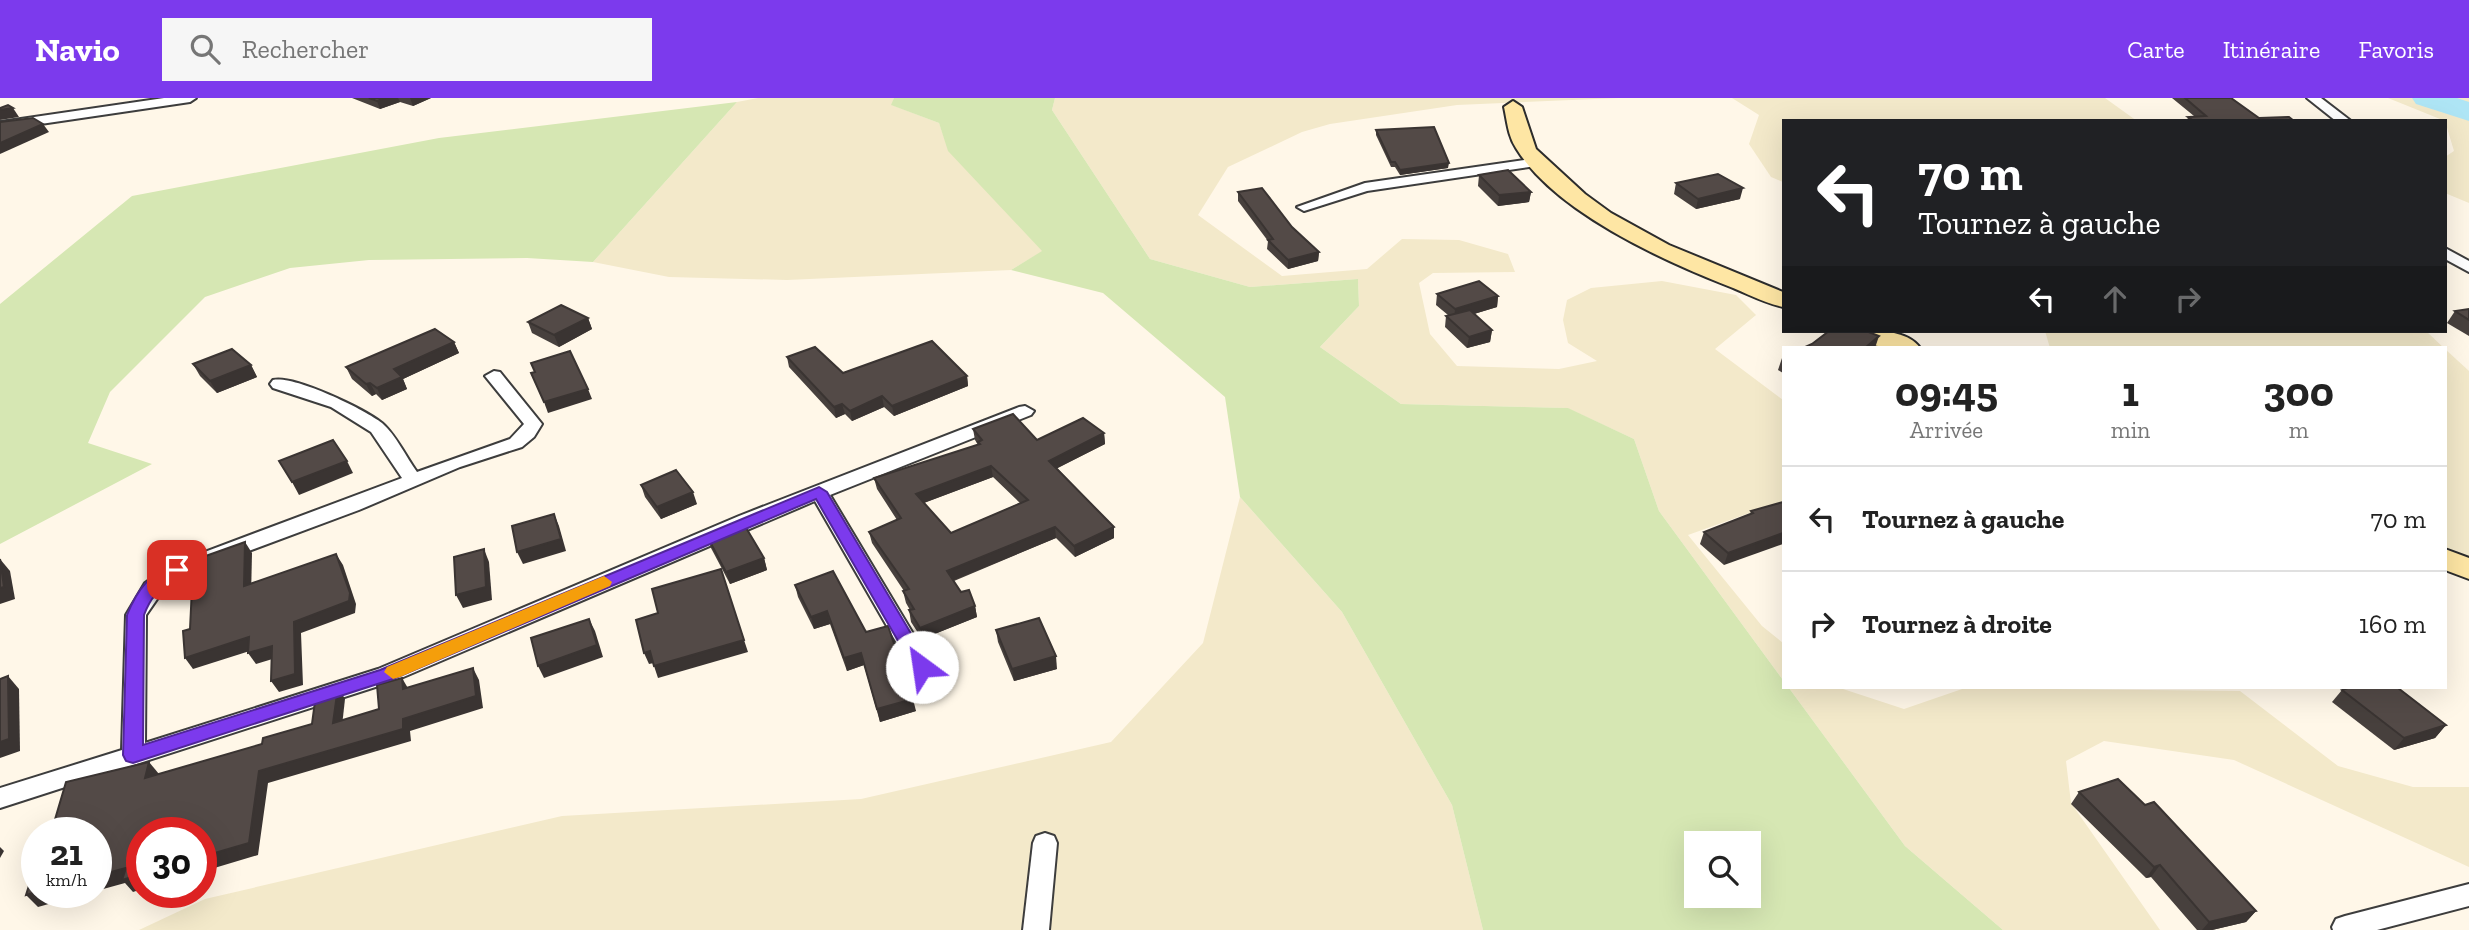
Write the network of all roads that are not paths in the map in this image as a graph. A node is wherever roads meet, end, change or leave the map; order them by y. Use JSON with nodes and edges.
{"nodes":[{"id":1,"x":190,"y":98,"type":"edge"},
{"id":2,"x":2313,"y":98,"type":"edge"},
{"id":3,"x":1513,"y":103,"type":"edge"},
{"id":4,"x":2343,"y":119,"type":"edge"},
{"id":5,"x":0,"y":127,"type":"edge"},
{"id":6,"x":1538,"y":162,"type":"junction"},
{"id":7,"x":1304,"y":207,"type":"dead end"},
{"id":8,"x":2447,"y":254,"type":"edge"},
{"id":9,"x":2469,"y":267,"type":"edge"},
{"id":10,"x":1782,"y":300,"type":"edge"},
{"id":11,"x":1868,"y":333,"type":"edge"},
{"id":12,"x":1903,"y":346,"type":"edge"},
{"id":13,"x":494,"y":376,"type":"dead end"},
{"id":14,"x":279,"y":384,"type":"dead end"},
{"id":15,"x":1026,"y":411,"type":"dead end"},
{"id":16,"x":413,"y":480,"type":"junction"},
{"id":17,"x":819,"y":492,"type":"junction"},
{"id":18,"x":2447,"y":560,"type":"edge"},
{"id":19,"x":2469,"y":569,"type":"edge"},
{"id":20,"x":922,"y":667,"type":"dead end"},
{"id":21,"x":133,"y":755,"type":"junction"},
{"id":22,"x":0,"y":798,"type":"edge"},
{"id":23,"x":1045,"y":843,"type":"dead end"},
{"id":24,"x":2469,"y":895,"type":"edge"},
{"id":25,"x":2345,"y":927,"type":"dead end"},
{"id":26,"x":1036,"y":930,"type":"edge"}],
"edges":[{"from":1,"to":5,"type":"street"},
{"from":2,"to":4,"type":"street"},
{"from":3,"to":6,"type":"street"},
{"from":6,"to":7,"type":"street"},
{"from":6,"to":10,"type":"street"},
{"from":8,"to":9,"type":"street"},
{"from":11,"to":12,"type":"street"},
{"from":13,"to":16,"type":"street"},
{"from":14,"to":16,"type":"street"},
{"from":15,"to":17,"type":"street"},
{"from":16,"to":21,"type":"street"},
{"from":17,"to":20,"type":"street"},
{"from":17,"to":21,"type":"street"},
{"from":18,"to":19,"type":"street"},
{"from":21,"to":22,"type":"street"},
{"from":23,"to":26,"type":"street"},
{"from":24,"to":25,"type":"street"}]}
